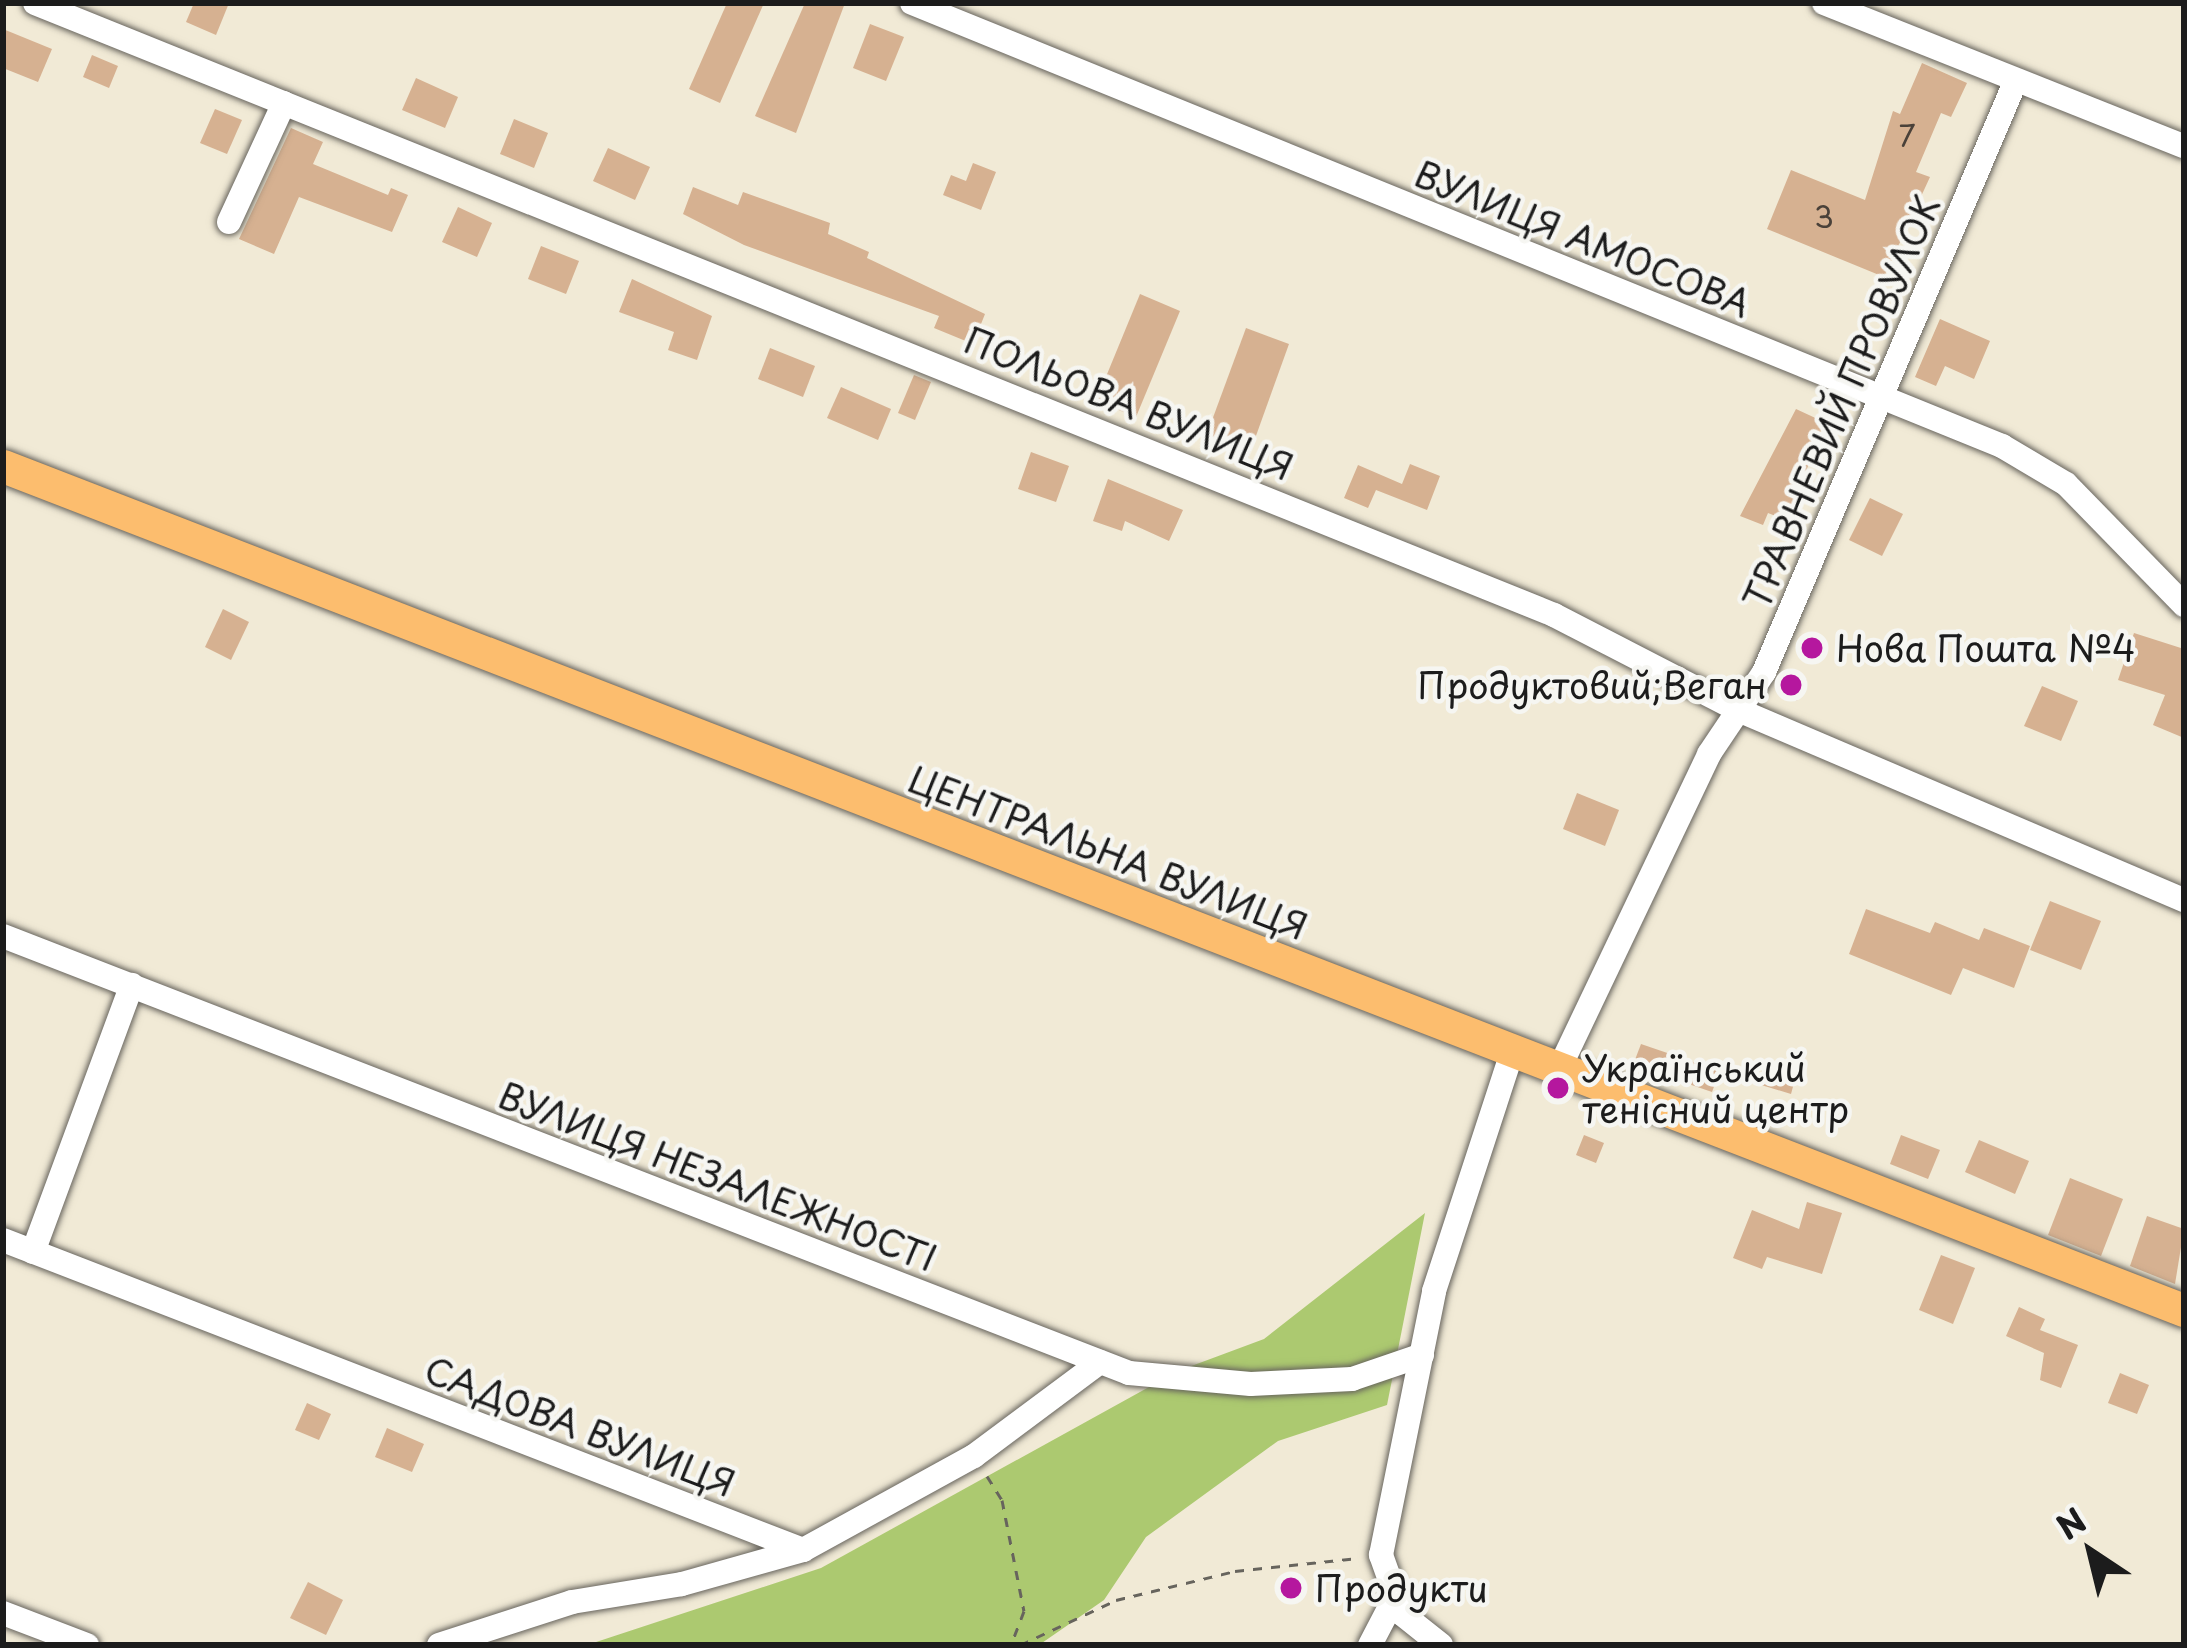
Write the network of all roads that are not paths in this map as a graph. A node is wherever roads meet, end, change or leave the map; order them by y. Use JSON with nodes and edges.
{"nodes":[{"id":1,"x":34,"y":3,"type":"edge"},
{"id":2,"x":913,"y":3,"type":"edge"},
{"id":3,"x":1824,"y":3,"type":"edge"},
{"id":4,"x":961,"y":12,"type":"edge"},
{"id":5,"x":2016,"y":80,"type":"junction"},
{"id":6,"x":284,"y":104,"type":"junction"},
{"id":7,"x":2184,"y":146,"type":"edge"},
{"id":8,"x":230,"y":222,"type":"dead end"},
{"id":9,"x":1885,"y":400,"type":"junction"},
{"id":10,"x":3,"y":466,"type":"edge"},
{"id":11,"x":2184,"y":605,"type":"edge"},
{"id":12,"x":1738,"y":710,"type":"junction"},
{"id":13,"x":2184,"y":900,"type":"edge"},
{"id":14,"x":3,"y":936,"type":"edge"},
{"id":15,"x":132,"y":985,"type":"junction"},
{"id":16,"x":1513,"y":1049,"type":"junction"},
{"id":17,"x":1559,"y":1069,"type":"junction"},
{"id":18,"x":3,"y":1240,"type":"edge"},
{"id":19,"x":33,"y":1252,"type":"junction"},
{"id":20,"x":2184,"y":1310,"type":"edge"},
{"id":21,"x":1422,"y":1355,"type":"junction"},
{"id":22,"x":1100,"y":1362,"type":"junction"},
{"id":23,"x":803,"y":1550,"type":"junction"},
{"id":24,"x":1394,"y":1599,"type":"junction"},
{"id":25,"x":3,"y":1613,"type":"edge"},
{"id":26,"x":87,"y":1645,"type":"edge"},
{"id":27,"x":439,"y":1645,"type":"edge"},
{"id":28,"x":1370,"y":1645,"type":"edge"},
{"id":29,"x":1441,"y":1645,"type":"edge"}],
"edges":[{"from":1,"to":6,"type":"street","name":"ПОЛЬОВА ВУЛИЦЯ"},
{"from":2,"to":4,"type":"street","name":"ВУЛИЦЯ АМОСОВА"},
{"from":3,"to":5,"type":"street"},
{"from":4,"to":9,"type":"street","name":"ВУЛИЦЯ АМОСОВА"},
{"from":5,"to":7,"type":"street"},
{"from":5,"to":9,"type":"street","name":"ТРАВНЕВИЙ ПРОВУЛОК"},
{"from":6,"to":8,"type":"street"},
{"from":6,"to":12,"type":"street","name":"ПОЛЬОВА ВУЛИЦЯ"},
{"from":9,"to":11,"type":"street","name":"ВУЛИЦЯ АМОСОВА"},
{"from":9,"to":12,"type":"street","name":"ТРАВНЕВИЙ ПРОВУЛОК"},
{"from":10,"to":16,"type":"main road","name":"ЦЕНТРАЛЬНА ВУЛИЦЯ"},
{"from":12,"to":13,"type":"street","name":"ПОЛЬОВА ВУЛИЦЯ"},
{"from":12,"to":17,"type":"street","name":"ТРАВНЕВИЙ ПРОВУЛОК"},
{"from":14,"to":15,"type":"street","name":"ВУЛИЦЯ НЕЗАЛЕЖНОСТІ"},
{"from":15,"to":19,"type":"street"},
{"from":15,"to":22,"type":"street","name":"ВУЛИЦЯ НЕЗАЛЕЖНОСТІ"},
{"from":16,"to":17,"type":"main road","name":"ЦЕНТРАЛЬНА ВУЛИЦЯ"},
{"from":16,"to":21,"type":"street"},
{"from":17,"to":20,"type":"main road","name":"ЦЕНТРАЛЬНА ВУЛИЦЯ"},
{"from":18,"to":19,"type":"street","name":"САДОВА ВУЛИЦЯ"},
{"from":19,"to":23,"type":"street","name":"САДОВА ВУЛИЦЯ"},
{"from":21,"to":22,"type":"street","name":"ВУЛИЦЯ НЕЗАЛЕЖНОСТІ"},
{"from":21,"to":24,"type":"street"},
{"from":22,"to":23,"type":"street"},
{"from":23,"to":27,"type":"street"},
{"from":24,"to":28,"type":"street"},
{"from":24,"to":29,"type":"street"},
{"from":25,"to":26,"type":"street"}]}
